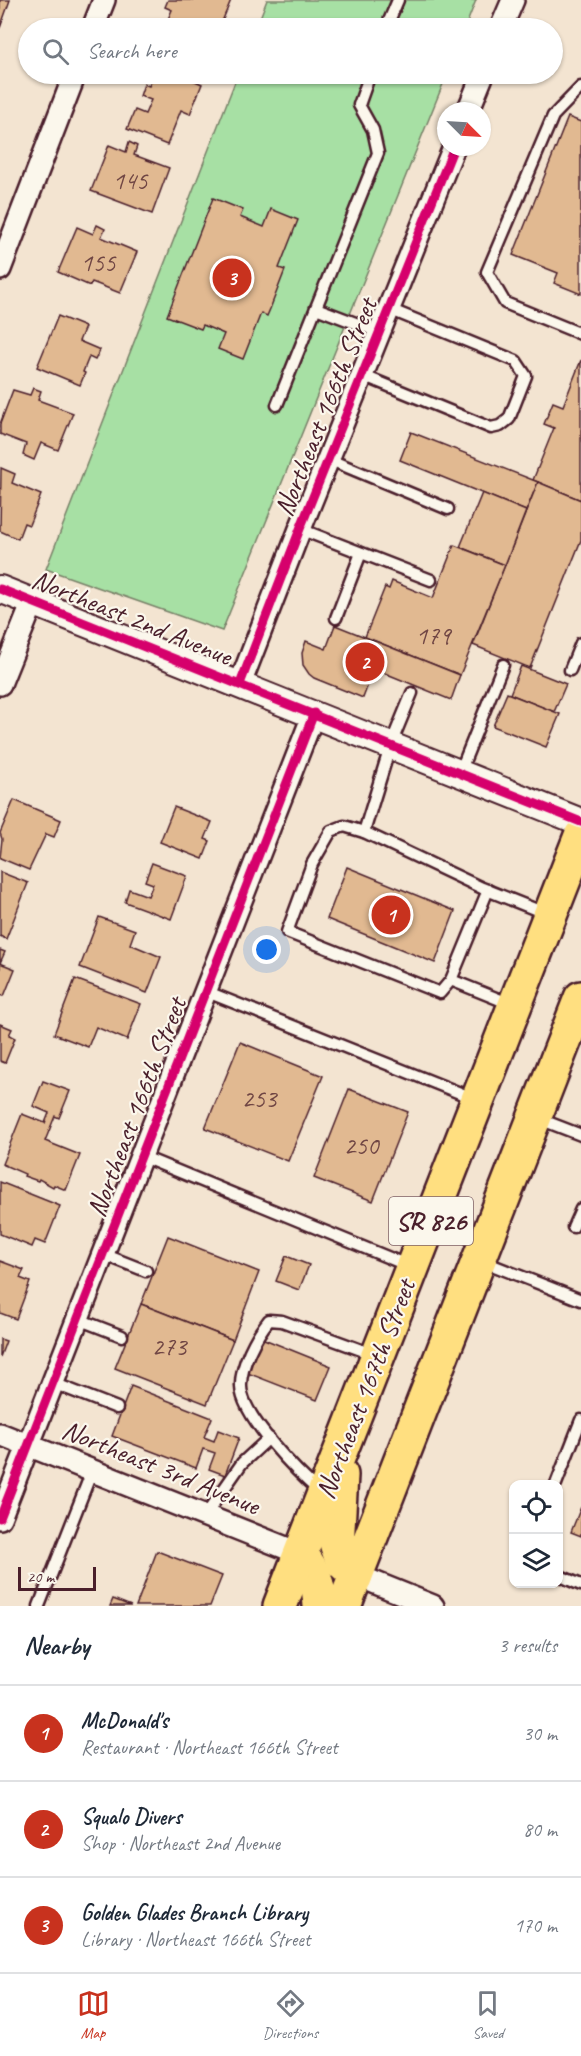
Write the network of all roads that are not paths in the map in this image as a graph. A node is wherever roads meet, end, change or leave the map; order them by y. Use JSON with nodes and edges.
{"nodes":[{"id":1,"x":104,"y":0,"type":"edge"},
{"id":2,"x":398,"y":0,"type":"edge"},
{"id":3,"x":513,"y":0,"type":"edge"},
{"id":4,"x":97,"y":18,"type":"edge"},
{"id":5,"x":390,"y":18,"type":"edge"},
{"id":6,"x":505,"y":18,"type":"edge"},
{"id":7,"x":71,"y":84,"type":"edge"},
{"id":8,"x":366,"y":84,"type":"edge"},
{"id":9,"x":479,"y":84,"type":"edge"},
{"id":10,"x":581,"y":87,"type":"edge"},
{"id":11,"x":472,"y":102,"type":"edge"},
{"id":12,"x":450,"y":156,"type":"edge"},
{"id":13,"x":0,"y":268,"type":"edge"},
{"id":14,"x":316,"y":308,"type":"junction"},
{"id":15,"x":389,"y":309,"type":"junction"},
{"id":16,"x":379,"y":332,"type":"junction"},
{"id":17,"x":581,"y":334,"type":"edge"},
{"id":18,"x":362,"y":375,"type":"junction"},
{"id":19,"x":277,"y":405,"type":"dead end"},
{"id":20,"x":328,"y":459,"type":"junction"},
{"id":21,"x":448,"y":509,"type":"dead end"},
{"id":22,"x":300,"y":529,"type":"junction"},
{"id":23,"x":361,"y":553,"type":"junction"},
{"id":24,"x":431,"y":580,"type":"dead end"},
{"id":25,"x":0,"y":589,"type":"edge"},
{"id":26,"x":33,"y":602,"type":"junction"},
{"id":27,"x":336,"y":618,"type":"dead end"},
{"id":28,"x":581,"y":643,"type":"edge"},
{"id":29,"x":503,"y":665,"type":"dead end"},
{"id":30,"x":570,"y":670,"type":"dead end"},
{"id":31,"x":0,"y":684,"type":"edge"},
{"id":32,"x":240,"y":684,"type":"junction"},
{"id":33,"x":412,"y":693,"type":"dead end"},
{"id":34,"x":314,"y":713,"type":"junction"},
{"id":35,"x":392,"y":744,"type":"junction"},
{"id":36,"x":460,"y":772,"type":"junction"},
{"id":37,"x":581,"y":822,"type":"edge"},
{"id":38,"x":364,"y":832,"type":"junction"},
{"id":39,"x":581,"y":836,"type":"edge"},
{"id":40,"x":488,"y":890,"type":"junction"},
{"id":41,"x":550,"y":915,"type":"junction"},
{"id":42,"x":451,"y":980,"type":"junction"},
{"id":43,"x":205,"y":991,"type":"junction"},
{"id":44,"x":581,"y":998,"type":"edge"},
{"id":45,"x":514,"y":1006,"type":"junction"},
{"id":46,"x":478,"y":1100,"type":"junction"},
{"id":47,"x":535,"y":1117,"type":"junction"},
{"id":48,"x":581,"y":1135,"type":"edge"},
{"id":49,"x":141,"y":1156,"type":"junction"},
{"id":50,"x":581,"y":1209,"type":"edge"},
{"id":51,"x":573,"y":1227,"type":"dead end"},
{"id":52,"x":103,"y":1254,"type":"junction"},
{"id":53,"x":479,"y":1259,"type":"junction"},
{"id":54,"x":412,"y":1268,"type":"junction"},
{"id":55,"x":146,"y":1271,"type":"dead end"},
{"id":56,"x":581,"y":1300,"type":"edge"},
{"id":57,"x":78,"y":1319,"type":"junction"},
{"id":58,"x":122,"y":1336,"type":"dead end"},
{"id":59,"x":378,"y":1356,"type":"junction"},
{"id":60,"x":53,"y":1383,"type":"junction"},
{"id":61,"x":117,"y":1408,"type":"dead end"},
{"id":62,"x":581,"y":1420,"type":"edge"},
{"id":63,"x":0,"y":1434,"type":"edge"},
{"id":64,"x":269,"y":1438,"type":"junction"},
{"id":65,"x":28,"y":1445,"type":"junction"},
{"id":66,"x":343,"y":1446,"type":"junction"},
{"id":67,"x":92,"y":1471,"type":"junction"},
{"id":68,"x":558,"y":1480,"type":"edge"},
{"id":69,"x":324,"y":1495,"type":"junction"},
{"id":70,"x":204,"y":1516,"type":"junction"},
{"id":71,"x":0,"y":1518,"type":"edge"},
{"id":72,"x":301,"y":1554,"type":"junction"},
{"id":73,"x":356,"y":1575,"type":"junction"},
{"id":74,"x":563,"y":1577,"type":"edge"},
{"id":75,"x":581,"y":1585,"type":"edge"},
{"id":76,"x":39,"y":1606,"type":"edge"},
{"id":77,"x":280,"y":1606,"type":"edge"},
{"id":78,"x":320,"y":1606,"type":"edge"},
{"id":79,"x":344,"y":1606,"type":"edge"},
{"id":80,"x":433,"y":1606,"type":"edge"}],
"edges":[{"from":1,"to":4,"type":"street"},
{"from":2,"to":5,"type":"lane"},
{"from":3,"to":6,"type":"street"},
{"from":7,"to":13,"type":"street"},
{"from":8,"to":14,"type":"lane"},
{"from":9,"to":11,"type":"street"},
{"from":10,"to":17,"type":"lane"},
{"from":12,"to":15,"type":"street","name":"Northeast 166th Street"},
{"from":14,"to":16,"type":"lane"},
{"from":14,"to":19,"type":"lane"},
{"from":15,"to":16,"type":"street","name":"Northeast 166th Street"},
{"from":15,"to":18,"type":"lane"},
{"from":16,"to":18,"type":"street","name":"Northeast 166th Street"},
{"from":18,"to":20,"type":"street","name":"Northeast 166th Street"},
{"from":20,"to":21,"type":"lane"},
{"from":20,"to":22,"type":"street","name":"Northeast 166th Street"},
{"from":22,"to":23,"type":"lane"},
{"from":22,"to":32,"type":"street","name":"Northeast 166th Street"},
{"from":23,"to":24,"type":"lane"},
{"from":23,"to":27,"type":"lane"},
{"from":25,"to":26,"type":"street","name":"Northeast 2nd Avenue"},
{"from":26,"to":31,"type":"street"},
{"from":26,"to":32,"type":"street","name":"Northeast 2nd Avenue"},
{"from":28,"to":30,"type":"lane"},
{"from":29,"to":36,"type":"lane"},
{"from":32,"to":34,"type":"street","name":"Northeast 2nd Avenue"},
{"from":33,"to":35,"type":"lane"},
{"from":34,"to":35,"type":"street","name":"Northeast 2nd Avenue"},
{"from":34,"to":43,"type":"street","name":"Northeast 166th Street"},
{"from":35,"to":36,"type":"street","name":"Northeast 2nd Avenue"},
{"from":35,"to":38,"type":"lane"},
{"from":36,"to":37,"type":"street","name":"Northeast 2nd Avenue"},
{"from":38,"to":40,"type":"lane"},
{"from":38,"to":42,"type":"lane"},
{"from":39,"to":41,"type":"main road","name":"Northeast 167th Street","number":"SR 826"},
{"from":40,"to":41,"type":"lane"},
{"from":40,"to":42,"type":"lane"},
{"from":41,"to":45,"type":"main road","name":"Northeast 167th Street","number":"SR 826"},
{"from":42,"to":45,"type":"lane"},
{"from":43,"to":46,"type":"lane"},
{"from":43,"to":49,"type":"street","name":"Northeast 166th Street"},
{"from":44,"to":47,"type":"main road","name":"Northeast 167th Street","number":"SR 826"},
{"from":45,"to":46,"type":"main road","name":"Northeast 167th Street","number":"SR 826"},
{"from":46,"to":54,"type":"main road","name":"Northeast 167th Street","number":"SR 826"},
{"from":47,"to":48,"type":"lane"},
{"from":47,"to":53,"type":"main road","name":"Northeast 167th Street","number":"SR 826"},
{"from":49,"to":52,"type":"street","name":"Northeast 166th Street"},
{"from":49,"to":54,"type":"lane"},
{"from":50,"to":51,"type":"lane"},
{"from":52,"to":55,"type":"lane"},
{"from":52,"to":57,"type":"street","name":"Northeast 166th Street"},
{"from":53,"to":56,"type":"lane"},
{"from":53,"to":73,"type":"main road","name":"Northeast 167th Street","number":"SR 826"},
{"from":54,"to":59,"type":"main road","name":"Northeast 167th Street","number":"SR 826"},
{"from":57,"to":58,"type":"lane"},
{"from":57,"to":60,"type":"street","name":"Northeast 166th Street"},
{"from":59,"to":64,"type":"lane"},
{"from":59,"to":66,"type":"main road","name":"Northeast 167th Street","number":"SR 826"},
{"from":60,"to":61,"type":"lane"},
{"from":60,"to":65,"type":"street","name":"Northeast 166th Street"},
{"from":62,"to":68,"type":"lane"},
{"from":63,"to":65,"type":"street","name":"Northeast 3rd Avenue"},
{"from":64,"to":69,"type":"lane"},
{"from":64,"to":70,"type":"lane"},
{"from":65,"to":67,"type":"street","name":"Northeast 3rd Avenue"},
{"from":65,"to":71,"type":"street","name":"Northeast 166th Street"},
{"from":66,"to":69,"type":"main road","name":"Northeast 167th Street","number":"SR 826"},
{"from":66,"to":73,"type":"main road"},
{"from":67,"to":70,"type":"street","name":"Northeast 3rd Avenue"},
{"from":67,"to":76,"type":"lane"},
{"from":69,"to":72,"type":"main road","name":"Northeast 167th Street","number":"SR 826"},
{"from":70,"to":72,"type":"street","name":"Northeast 3rd Avenue"},
{"from":72,"to":77,"type":"main road","name":"Northeast 167th Street","number":"SR 826"},
{"from":72,"to":78,"type":"main road"},
{"from":73,"to":79,"type":"main road","name":"Northeast 167th Street","number":"SR 826"},
{"from":73,"to":80,"type":"street"},
{"from":74,"to":75,"type":"lane"}]}
